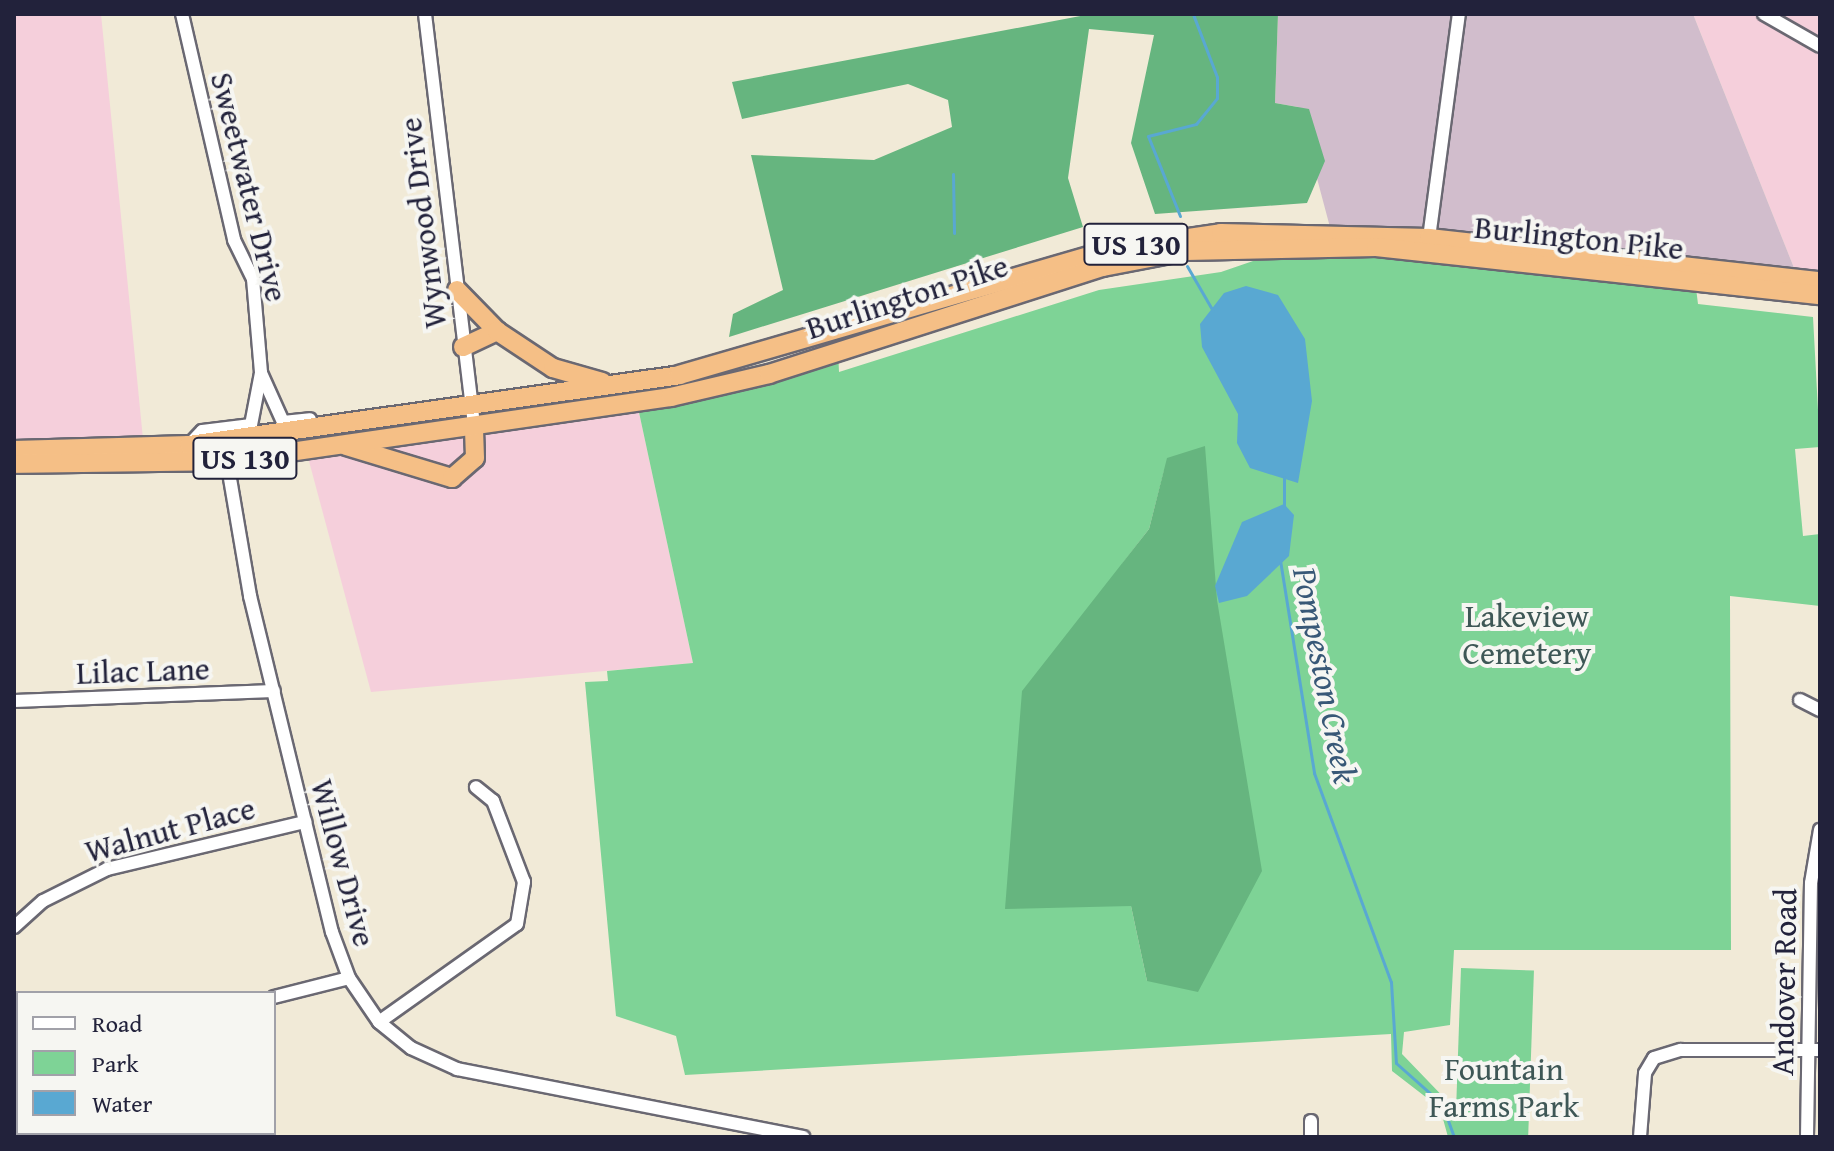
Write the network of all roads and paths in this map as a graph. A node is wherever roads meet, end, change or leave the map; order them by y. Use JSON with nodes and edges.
{"nodes":[{"id":1,"x":182,"y":14,"type":"edge"},
{"id":2,"x":425,"y":14,"type":"edge"},
{"id":3,"x":1459,"y":14,"type":"edge"},
{"id":4,"x":1764,"y":14,"type":"edge"},
{"id":5,"x":1820,"y":46,"type":"edge"},
{"id":6,"x":1429,"y":238,"type":"junction"},
{"id":7,"x":1820,"y":281,"type":"edge"},
{"id":8,"x":457,"y":290,"type":"junction"},
{"id":9,"x":1820,"y":295,"type":"edge"},
{"id":10,"x":497,"y":331,"type":"junction"},
{"id":11,"x":463,"y":347,"type":"junction"},
{"id":12,"x":261,"y":373,"type":"junction"},
{"id":13,"x":613,"y":385,"type":"junction"},
{"id":14,"x":470,"y":407,"type":"junction"},
{"id":15,"x":474,"y":426,"type":"junction"},
{"id":16,"x":329,"y":428,"type":"junction"},
{"id":17,"x":189,"y":445,"type":"junction"},
{"id":18,"x":344,"y":445,"type":"junction"},
{"id":19,"x":14,"y":450,"type":"edge"},
{"id":20,"x":227,"y":461,"type":"junction"},
{"id":21,"x":14,"y":464,"type":"edge"},
{"id":22,"x":274,"y":691,"type":"junction"},
{"id":23,"x":1800,"y":700,"type":"dead end"},
{"id":24,"x":14,"y":701,"type":"edge"},
{"id":25,"x":1820,"y":710,"type":"edge"},
{"id":26,"x":476,"y":787,"type":"dead end"},
{"id":27,"x":305,"y":822,"type":"junction"},
{"id":28,"x":1820,"y":830,"type":"edge"},
{"id":29,"x":1815,"y":884,"type":"edge"},
{"id":30,"x":14,"y":927,"type":"edge"},
{"id":31,"x":349,"y":978,"type":"junction"},
{"id":32,"x":276,"y":996,"type":"edge"},
{"id":33,"x":379,"y":1022,"type":"junction"},
{"id":34,"x":1814,"y":1050,"type":"edge"},
{"id":35,"x":1311,"y":1121,"type":"dead end"},
{"id":36,"x":729,"y":1122,"type":"junction"},
{"id":37,"x":726,"y":1137,"type":"edge"},
{"id":38,"x":803,"y":1137,"type":"edge"},
{"id":39,"x":1311,"y":1137,"type":"edge"},
{"id":40,"x":1640,"y":1137,"type":"edge"},
{"id":41,"x":1807,"y":1137,"type":"edge"}],
"edges":[{"from":1,"to":12,"type":"street","name":"Sweetwater Drive"},
{"from":2,"to":8,"type":"street","name":"Wynwood Drive"},
{"from":3,"to":6,"type":"street"},
{"from":4,"to":5,"type":"street"},
{"from":6,"to":7,"type":"highway","name":"Burlington Pike","number":"US 130"},
{"from":6,"to":13,"type":"highway","name":"Burlington Pike","number":"US 130"},
{"from":8,"to":10,"type":"highway"},
{"from":8,"to":11,"type":"street","name":"Wynwood Drive"},
{"from":9,"to":15,"type":"highway","name":"Burlington Pike","number":"US 130"},
{"from":10,"to":11,"type":"highway"},
{"from":10,"to":13,"type":"highway"},
{"from":11,"to":14,"type":"street","name":"Wynwood Drive"},
{"from":12,"to":16,"type":"street","name":"Sweetwater Drive"},
{"from":12,"to":17,"type":"street","name":"Sweetwater Drive"},
{"from":13,"to":14,"type":"highway","name":"Burlington Pike","number":"US 130"},
{"from":14,"to":15,"type":"street","name":"Wynwood Drive"},
{"from":14,"to":16,"type":"highway","name":"Burlington Pike","number":"US 130"},
{"from":15,"to":18,"type":"highway","name":"Burlington Pike","number":"US 130"},
{"from":15,"to":18,"type":"highway"},
{"from":16,"to":17,"type":"highway","name":"Burlington Pike","number":"US 130"},
{"from":17,"to":19,"type":"highway","name":"Burlington Pike","number":"US 130"},
{"from":18,"to":20,"type":"highway","name":"Burlington Pike","number":"US 130"},
{"from":20,"to":21,"type":"highway","name":"Burlington Pike","number":"US 130"},
{"from":20,"to":22,"type":"street","name":"Willow Drive"},
{"from":22,"to":24,"type":"street","name":"Lilac Lane"},
{"from":22,"to":27,"type":"street","name":"Willow Drive"},
{"from":23,"to":25,"type":"street"},
{"from":26,"to":33,"type":"street"},
{"from":27,"to":30,"type":"street","name":"Walnut Place"},
{"from":27,"to":31,"type":"street","name":"Willow Drive"},
{"from":28,"to":29,"type":"street","name":"Andover Road"},
{"from":29,"to":34,"type":"street","name":"Andover Road"},
{"from":31,"to":32,"type":"street"},
{"from":31,"to":33,"type":"street","name":"Willow Drive"},
{"from":33,"to":36,"type":"street","name":"Willow Drive"},
{"from":34,"to":40,"type":"street"},
{"from":34,"to":41,"type":"street","name":"Andover Road"},
{"from":35,"to":39,"type":"street"},
{"from":36,"to":37,"type":"street"},
{"from":36,"to":38,"type":"street","name":"Willow Drive"}]}
